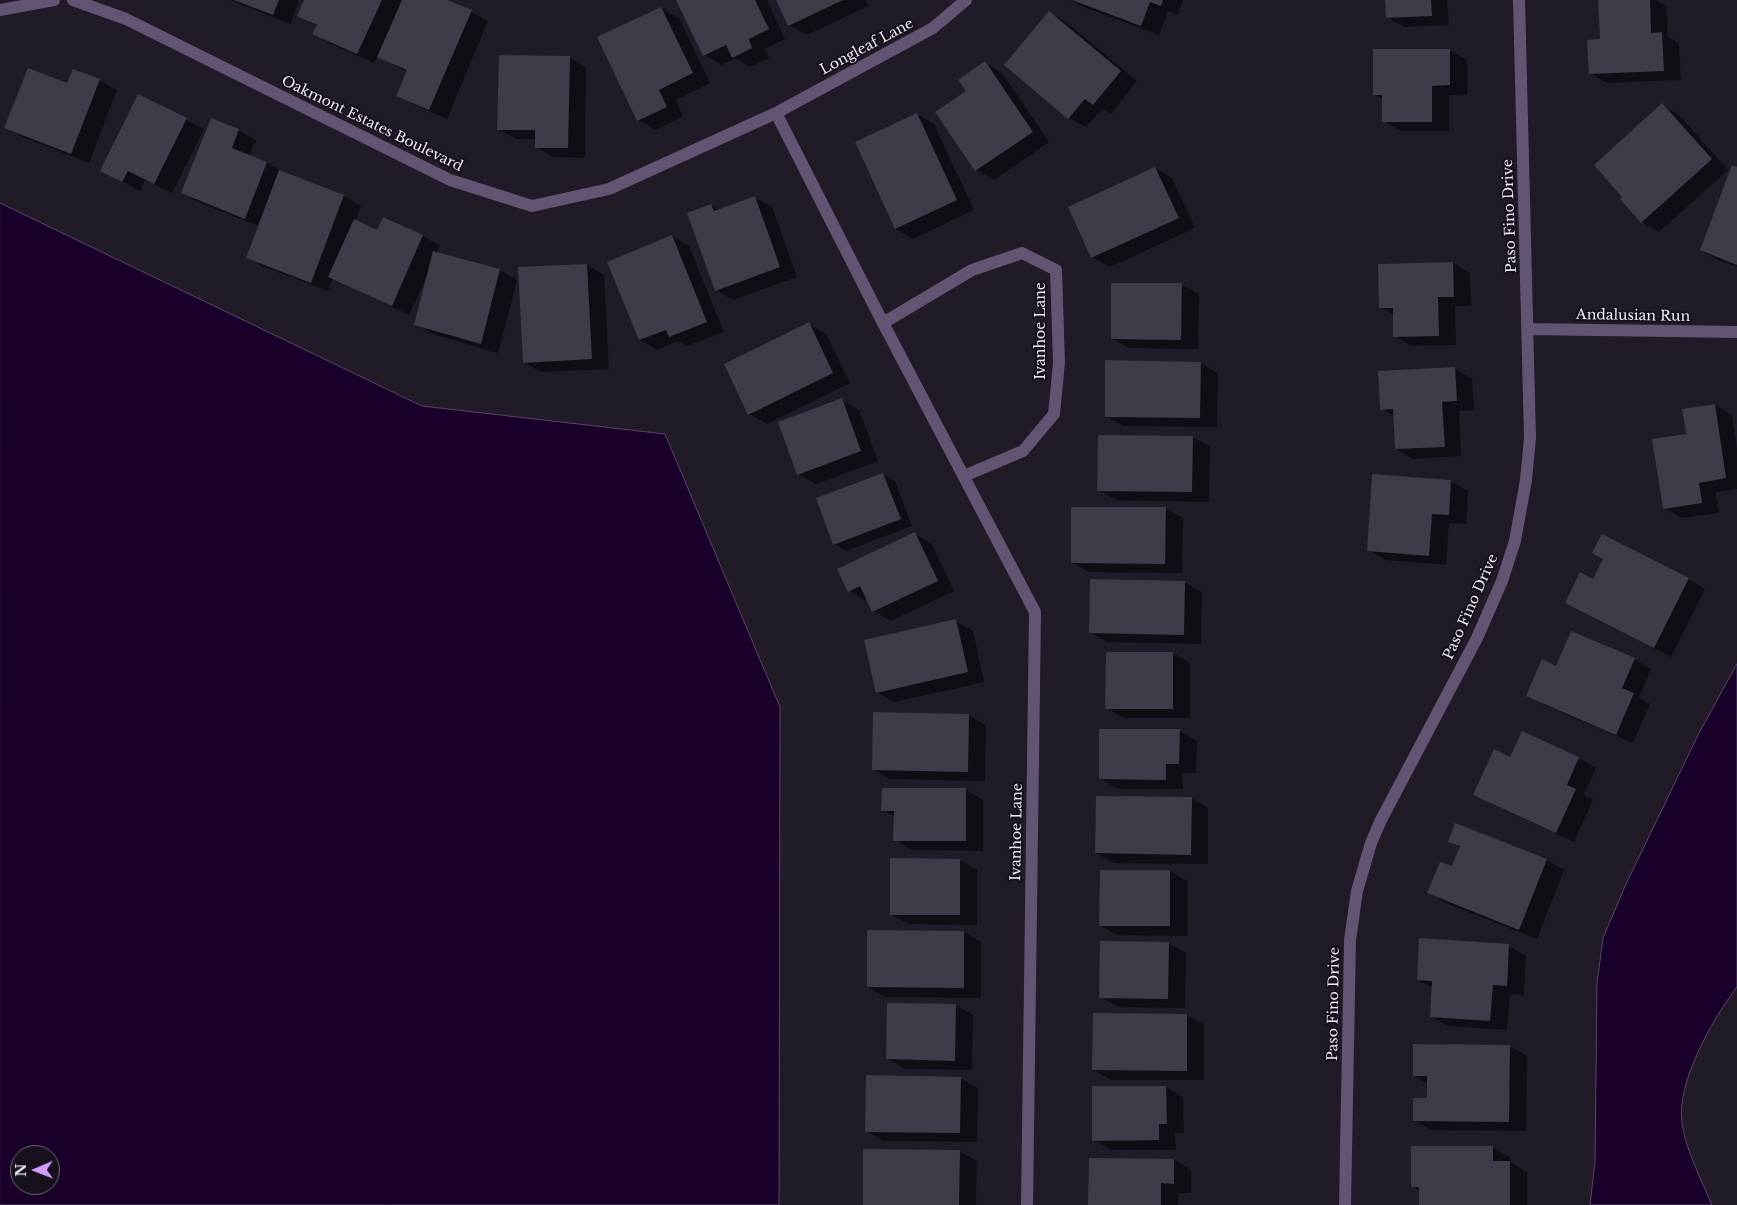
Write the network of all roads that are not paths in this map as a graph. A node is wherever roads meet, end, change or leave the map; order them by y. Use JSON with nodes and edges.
{"nodes":[{"id":1,"x":54,"y":0,"type":"edge"},
{"id":2,"x":73,"y":0,"type":"edge"},
{"id":3,"x":966,"y":0,"type":"edge"},
{"id":4,"x":1519,"y":0,"type":"edge"},
{"id":5,"x":0,"y":10,"type":"edge"},
{"id":6,"x":776,"y":113,"type":"junction"},
{"id":7,"x":883,"y":323,"type":"junction"},
{"id":8,"x":1528,"y":329,"type":"junction"},
{"id":9,"x":1737,"y":332,"type":"edge"},
{"id":10,"x":964,"y":476,"type":"junction"},
{"id":11,"x":1027,"y":1205,"type":"edge"},
{"id":12,"x":1345,"y":1205,"type":"edge"}],
"edges":[{"from":1,"to":5,"type":"street"},
{"from":2,"to":6,"type":"street","name":"Oakmont Estates Boulevard"},
{"from":3,"to":6,"type":"street","name":"Longleaf Lane"},
{"from":4,"to":8,"type":"street","name":"Paso Fino Drive"},
{"from":6,"to":7,"type":"street","name":"Ivanhoe Lane"},
{"from":7,"to":10,"type":"street","name":"Ivanhoe Lane"},
{"from":7,"to":10,"type":"street","name":"Ivanhoe Lane"},
{"from":8,"to":9,"type":"street","name":"Andalusian Run"},
{"from":8,"to":12,"type":"street","name":"Paso Fino Drive"},
{"from":10,"to":11,"type":"street","name":"Ivanhoe Lane"}]}
